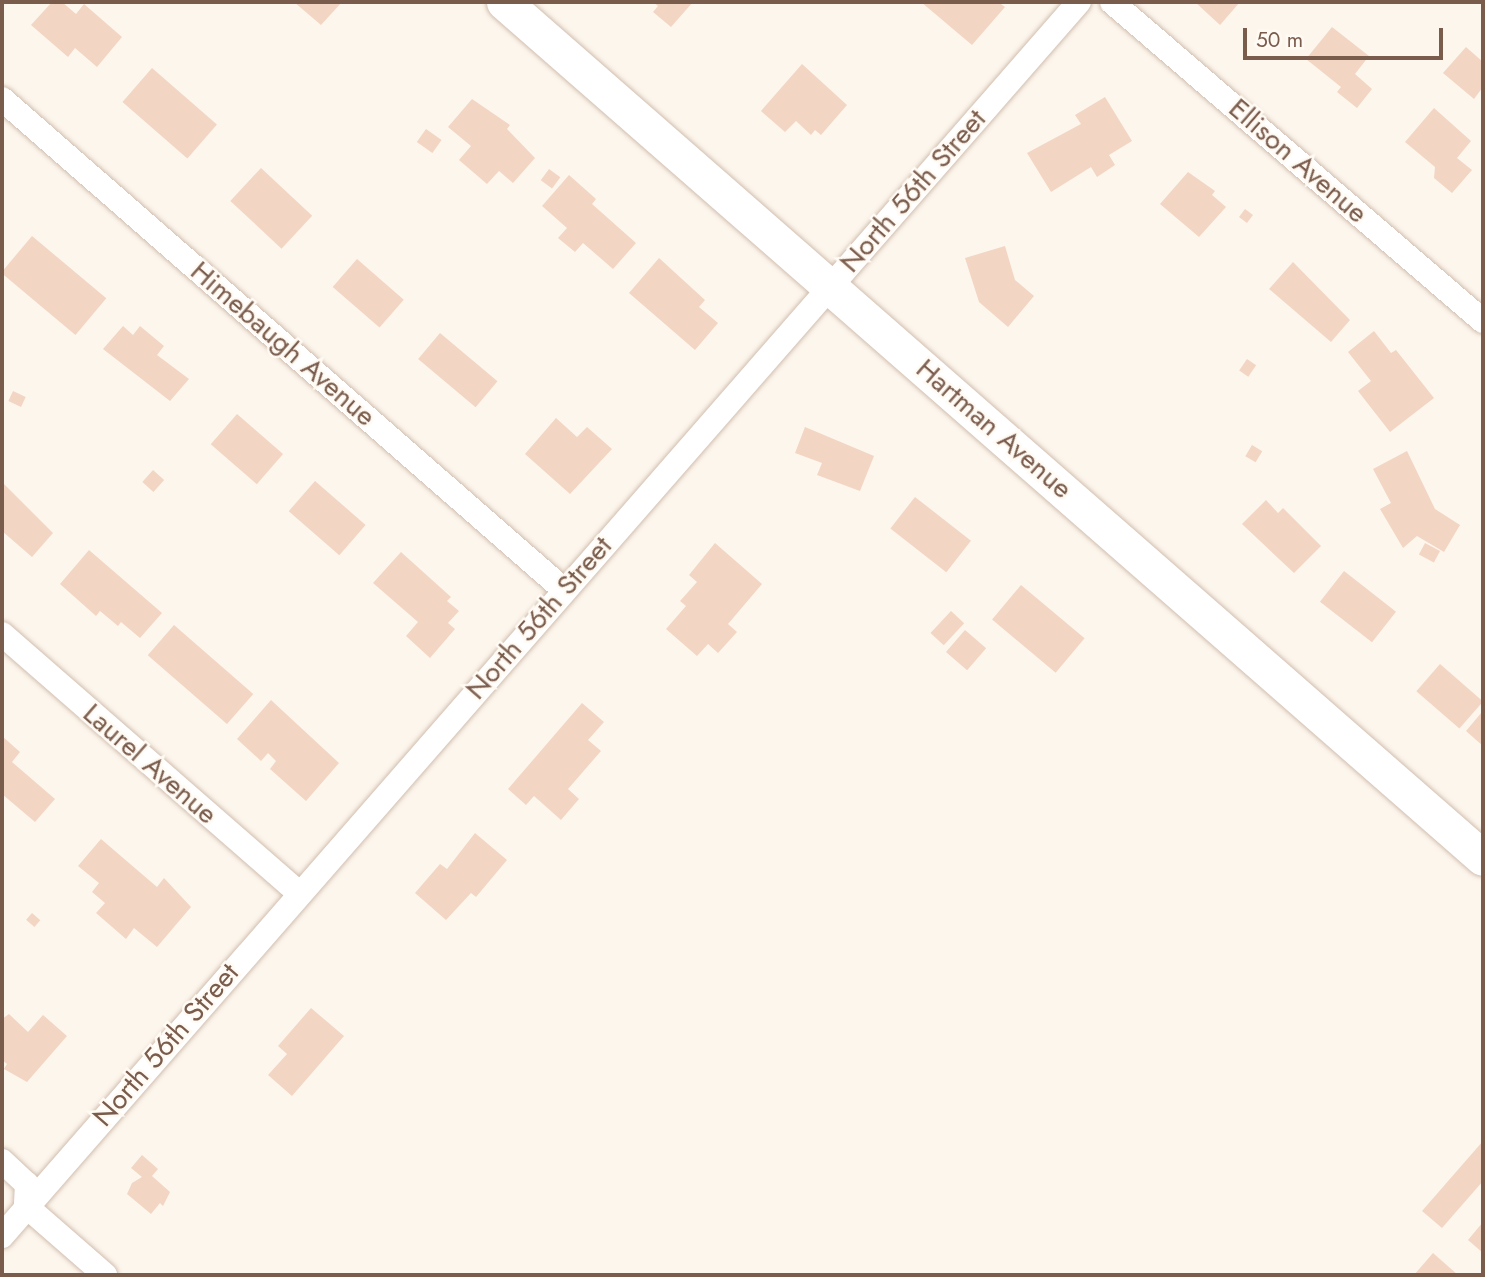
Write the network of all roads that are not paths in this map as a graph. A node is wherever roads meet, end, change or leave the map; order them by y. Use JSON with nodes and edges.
{"nodes":[{"id":1,"x":504,"y":2,"type":"edge"},
{"id":2,"x":1079,"y":2,"type":"edge"},
{"id":3,"x":1112,"y":2,"type":"edge"},
{"id":4,"x":2,"y":99,"type":"edge"},
{"id":5,"x":830,"y":285,"type":"junction"},
{"id":6,"x":1483,"y":321,"type":"edge"},
{"id":7,"x":564,"y":590,"type":"junction"},
{"id":8,"x":2,"y":634,"type":"edge"},
{"id":9,"x":1483,"y":858,"type":"edge"},
{"id":10,"x":299,"y":893,"type":"junction"},
{"id":11,"x":2,"y":1161,"type":"edge"},
{"id":12,"x":26,"y":1206,"type":"junction"},
{"id":13,"x":2,"y":1236,"type":"edge"},
{"id":14,"x":105,"y":1275,"type":"edge"}],
"edges":[{"from":1,"to":5,"type":"street","name":"Hartman Avenue"},
{"from":2,"to":5,"type":"street","name":"North 56th Street"},
{"from":3,"to":6,"type":"street","name":"Ellison Avenue"},
{"from":4,"to":7,"type":"street","name":"Himebaugh Avenue"},
{"from":5,"to":7,"type":"street","name":"North 56th Street"},
{"from":5,"to":9,"type":"street","name":"Hartman Avenue"},
{"from":7,"to":10,"type":"street","name":"North 56th Street"},
{"from":8,"to":10,"type":"street","name":"Laurel Avenue"},
{"from":10,"to":12,"type":"street","name":"North 56th Street"},
{"from":11,"to":12,"type":"street"},
{"from":12,"to":13,"type":"street","name":"North 56th Street"},
{"from":12,"to":14,"type":"street"}]}
